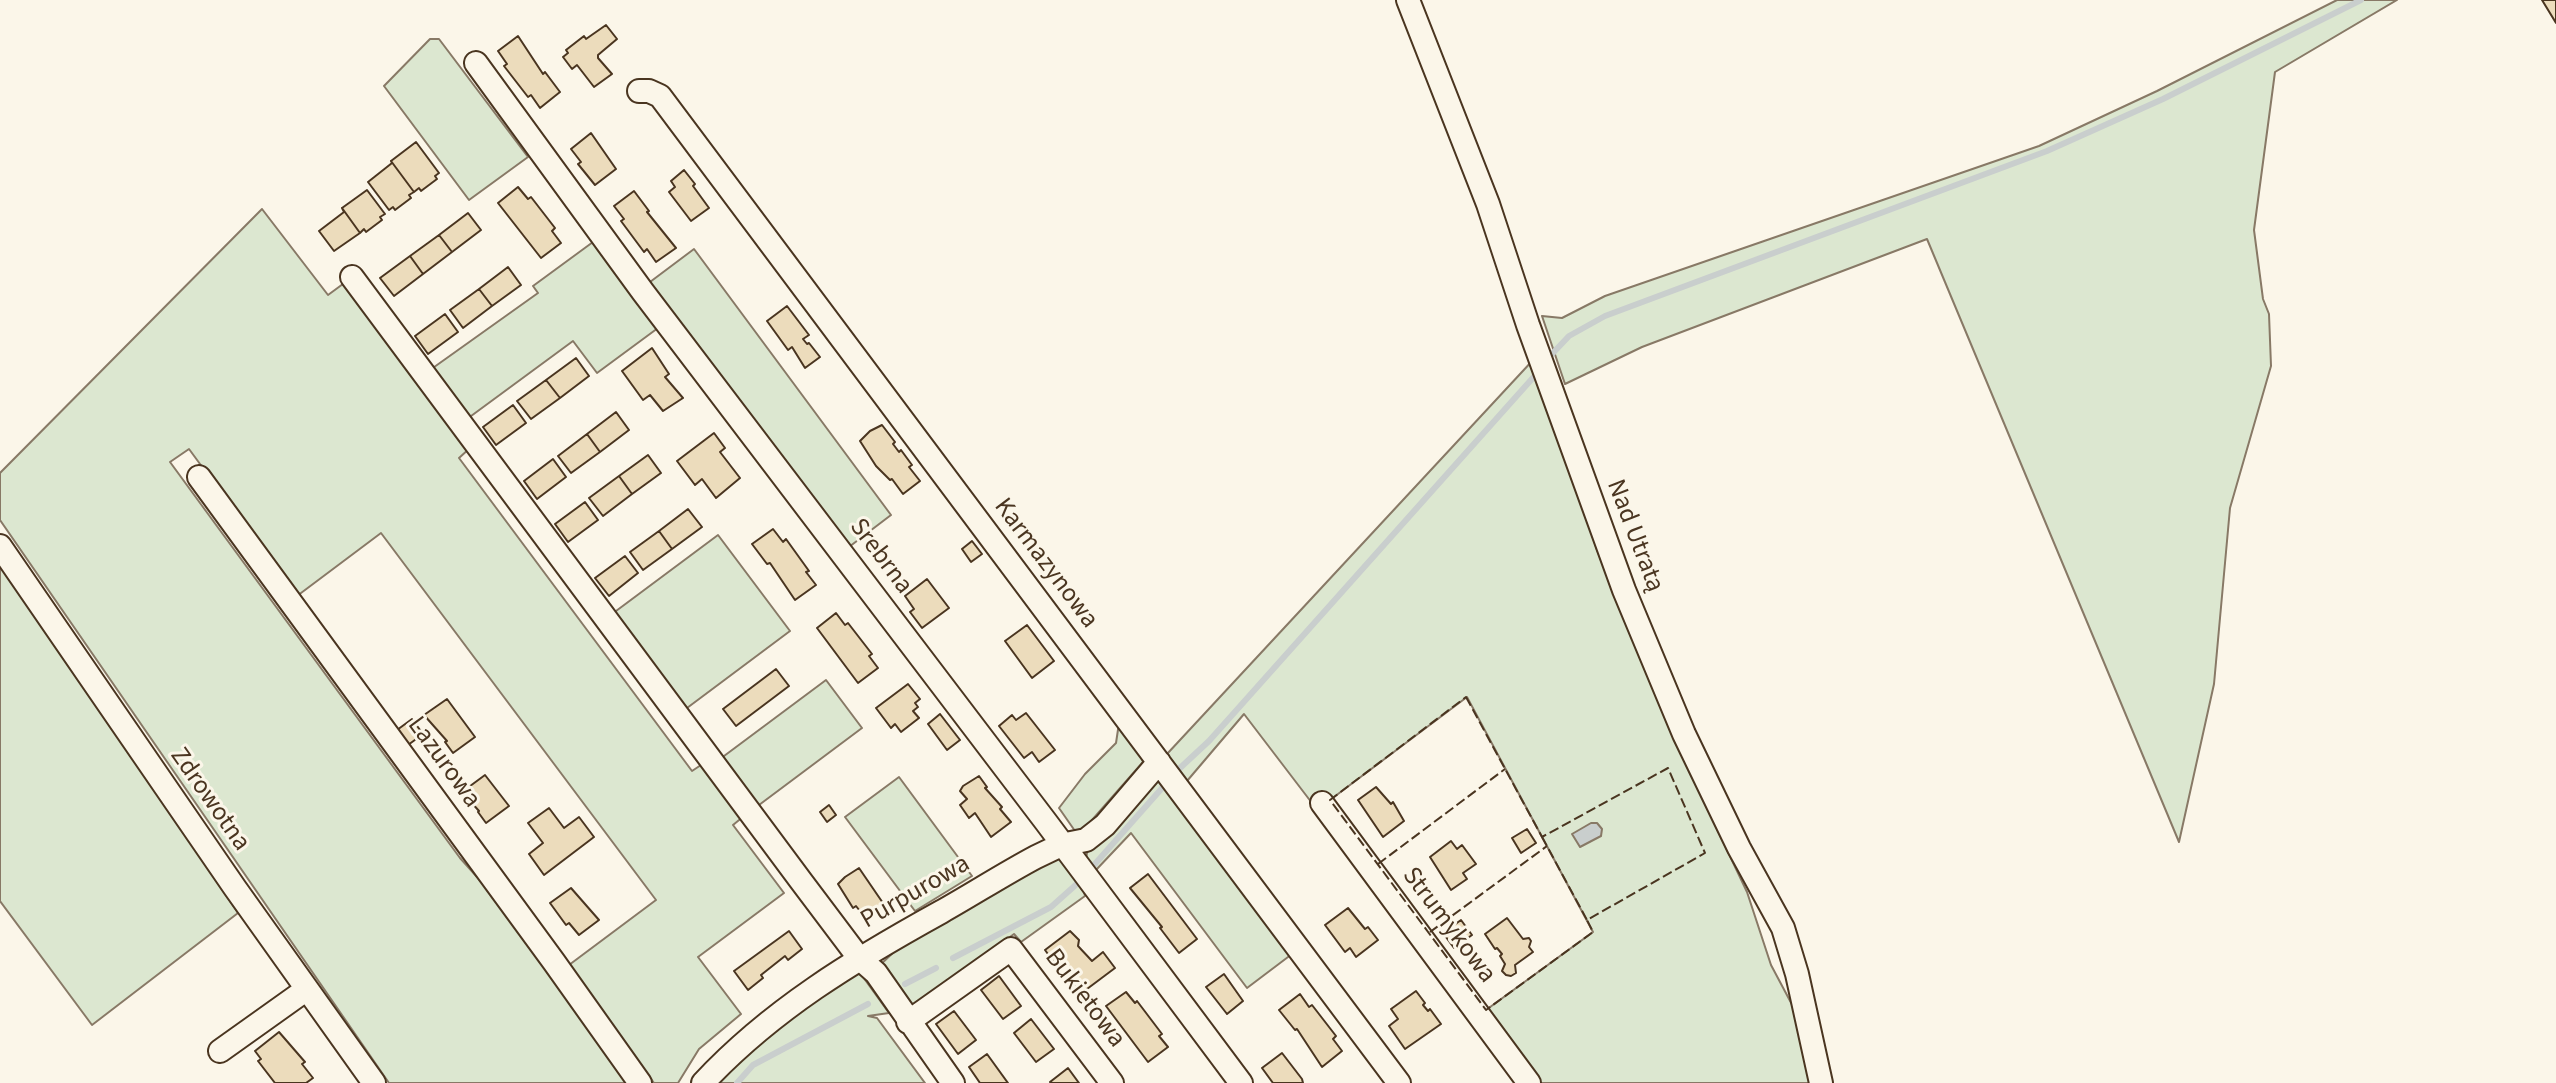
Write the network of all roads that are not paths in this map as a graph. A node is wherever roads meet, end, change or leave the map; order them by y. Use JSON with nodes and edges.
{"nodes":[{"id":1,"x":1408,"y":0,"type":"edge"},
{"id":2,"x":476,"y":63,"type":"dead end"},
{"id":3,"x":639,"y":91,"type":"dead end"},
{"id":4,"x":352,"y":277,"type":"dead end"},
{"id":5,"x":199,"y":477,"type":"dead end"},
{"id":6,"x":0,"y":546,"type":"edge"},
{"id":7,"x":1159,"y":762,"type":"junction"},
{"id":8,"x":1322,"y":803,"type":"dead end"},
{"id":9,"x":1061,"y":845,"type":"junction"},
{"id":10,"x":859,"y":958,"type":"junction"},
{"id":11,"x":307,"y":989,"type":"junction"},
{"id":12,"x":908,"y":1022,"type":"junction"},
{"id":13,"x":220,"y":1051,"type":"dead end"},
{"id":14,"x":374,"y":1083,"type":"edge"},
{"id":15,"x":640,"y":1083,"type":"edge"},
{"id":16,"x":703,"y":1083,"type":"edge"},
{"id":17,"x":953,"y":1083,"type":"edge"},
{"id":18,"x":1112,"y":1083,"type":"edge"},
{"id":19,"x":1241,"y":1083,"type":"edge"},
{"id":20,"x":1399,"y":1083,"type":"edge"},
{"id":21,"x":1529,"y":1083,"type":"edge"},
{"id":22,"x":1821,"y":1083,"type":"edge"}],
"edges":[{"from":1,"to":22,"type":"street","name":"Nad Utratą"},
{"from":2,"to":9,"type":"street","name":"Srebrna"},
{"from":3,"to":7,"type":"street","name":"Karmazynowa"},
{"from":4,"to":10,"type":"street"},
{"from":5,"to":15,"type":"street","name":"Lazurowa"},
{"from":6,"to":11,"type":"street","name":"Zdrowotna"},
{"from":7,"to":9,"type":"street","name":"Purpurowa"},
{"from":7,"to":20,"type":"street","name":"Karmazynowa"},
{"from":8,"to":21,"type":"street","name":"Strumykowa"},
{"from":9,"to":10,"type":"street","name":"Purpurowa"},
{"from":9,"to":19,"type":"street","name":"Srebrna"},
{"from":10,"to":12,"type":"street"},
{"from":10,"to":16,"type":"street","name":"Purpurowa"},
{"from":11,"to":13,"type":"street"},
{"from":11,"to":14,"type":"street","name":"Zdrowotna"},
{"from":12,"to":17,"type":"street"},
{"from":12,"to":18,"type":"street","name":"Bukietowa"}]}
